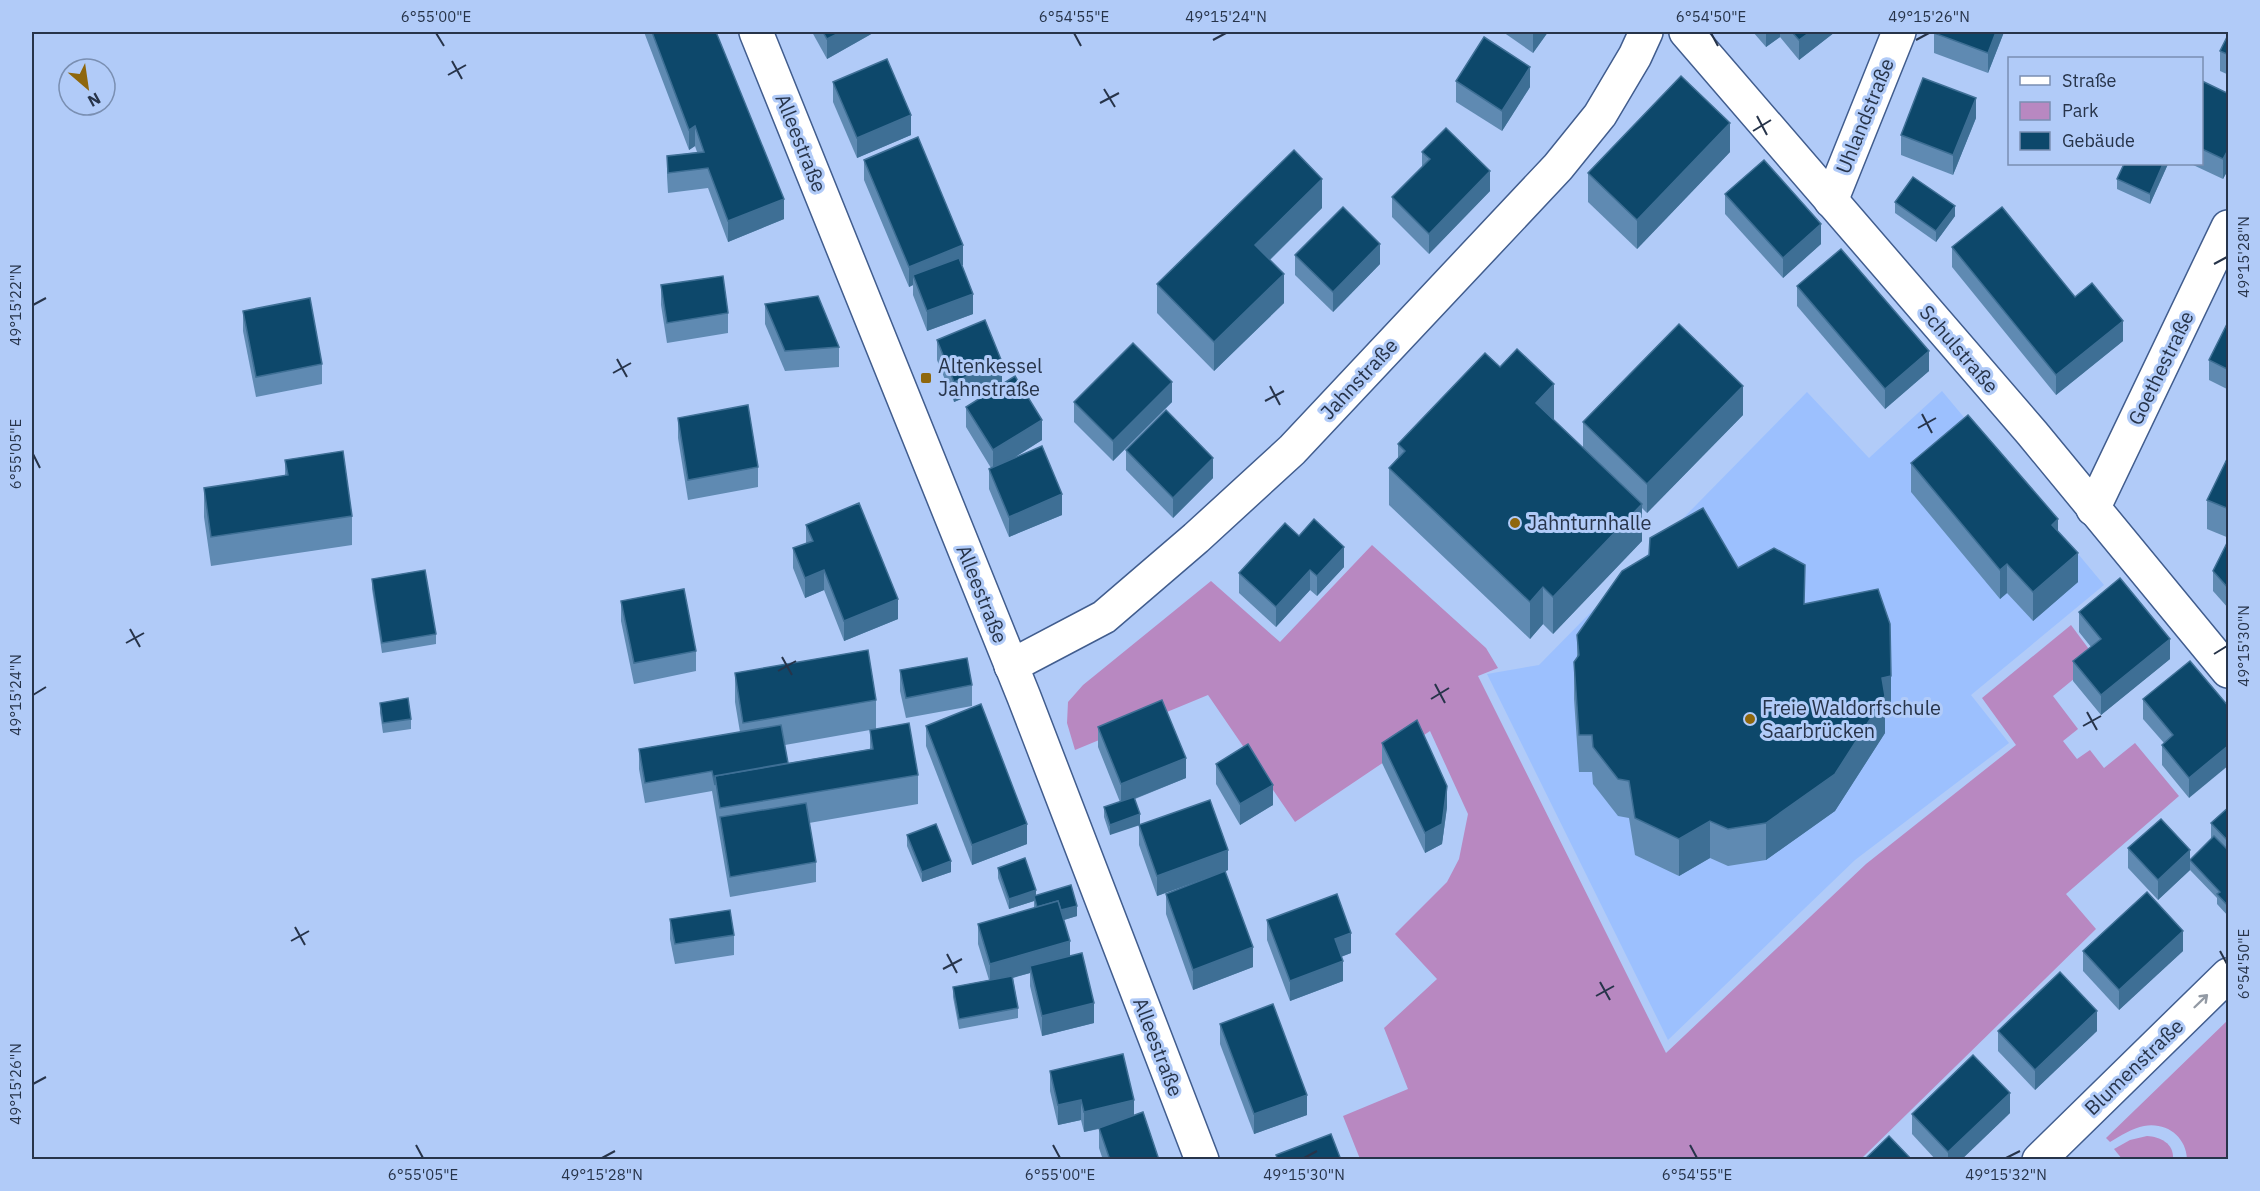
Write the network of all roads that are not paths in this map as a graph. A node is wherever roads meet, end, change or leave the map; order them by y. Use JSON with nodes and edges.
{"nodes":[{"id":1,"x":756,"y":32,"type":"edge"},
{"id":2,"x":1646,"y":32,"type":"edge"},
{"id":3,"x":1686,"y":32,"type":"edge"},
{"id":4,"x":1899,"y":32,"type":"edge"},
{"id":5,"x":1831,"y":201,"type":"junction"},
{"id":6,"x":2229,"y":227,"type":"edge"},
{"id":7,"x":2093,"y":509,"type":"junction"},
{"id":8,"x":1011,"y":666,"type":"junction"},
{"id":9,"x":2229,"y":671,"type":"edge"},
{"id":10,"x":2229,"y":975,"type":"edge"},
{"id":11,"x":1202,"y":1160,"type":"edge"},
{"id":12,"x":2039,"y":1160,"type":"edge"}],
"edges":[{"from":1,"to":8,"type":"street","name":"Alleestraße"},
{"from":2,"to":8,"type":"street","name":"Jahnstraße"},
{"from":3,"to":5,"type":"street","name":"Schulstraße"},
{"from":4,"to":5,"type":"street","name":"Uhlandstraße"},
{"from":5,"to":7,"type":"street","name":"Schulstraße"},
{"from":6,"to":7,"type":"street","name":"Goethestraße"},
{"from":7,"to":9,"type":"street","name":"Schulstraße"},
{"from":8,"to":11,"type":"street","name":"Alleestraße"},
{"from":12,"to":10,"type":"street","name":"Blumenstraße","one_way":true}]}
